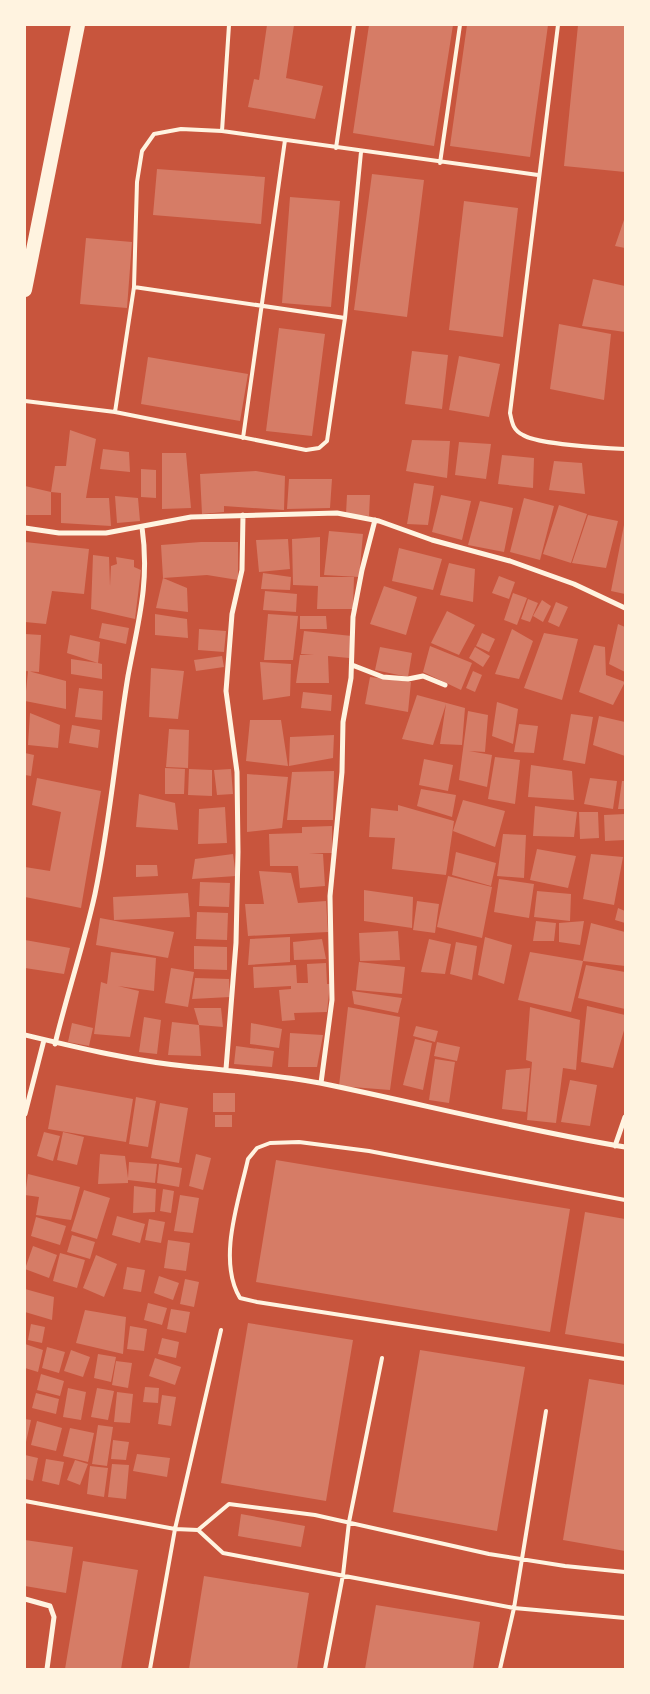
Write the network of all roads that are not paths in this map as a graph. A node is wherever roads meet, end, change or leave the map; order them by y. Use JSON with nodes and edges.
{"nodes":[{"id":1,"x":78,"y":25,"type":"edge"},
{"id":2,"x":229,"y":25,"type":"edge"},
{"id":3,"x":354,"y":25,"type":"edge"},
{"id":4,"x":460,"y":25,"type":"edge"},
{"id":5,"x":558,"y":25,"type":"edge"},
{"id":6,"x":222,"y":131,"type":"junction"},
{"id":7,"x":285,"y":140,"type":"junction"},
{"id":8,"x":336,"y":148,"type":"junction"},
{"id":9,"x":361,"y":152,"type":"junction"},
{"id":10,"x":440,"y":162,"type":"junction"},
{"id":11,"x":538,"y":175,"type":"junction"},
{"id":12,"x":134,"y":287,"type":"junction"},
{"id":13,"x":25,"y":290,"type":"edge"},
{"id":14,"x":261,"y":306,"type":"junction"},
{"id":15,"x":345,"y":318,"type":"junction"},
{"id":16,"x":25,"y":401,"type":"edge"},
{"id":17,"x":116,"y":412,"type":"junction"},
{"id":18,"x":243,"y":438,"type":"junction"},
{"id":19,"x":625,"y":450,"type":"edge"},
{"id":20,"x":243,"y":515,"type":"junction"},
{"id":21,"x":375,"y":520,"type":"junction"},
{"id":22,"x":142,"y":527,"type":"junction"},
{"id":23,"x":25,"y":528,"type":"edge"},
{"id":24,"x":625,"y":608,"type":"edge"},
{"id":25,"x":352,"y":665,"type":"junction"},
{"id":26,"x":445,"y":685,"type":"dead end"},
{"id":27,"x":25,"y":1035,"type":"edge"},
{"id":28,"x":44,"y":1040,"type":"junction"},
{"id":29,"x":55,"y":1044,"type":"junction"},
{"id":30,"x":226,"y":1069,"type":"junction"},
{"id":31,"x":321,"y":1084,"type":"junction"},
{"id":32,"x":25,"y":1114,"type":"edge"},
{"id":33,"x":625,"y":1117,"type":"edge"},
{"id":34,"x":615,"y":1146,"type":"junction"},
{"id":35,"x":625,"y":1147,"type":"edge"},
{"id":36,"x":625,"y":1200,"type":"edge"},
{"id":37,"x":221,"y":1330,"type":"dead end"},
{"id":38,"x":382,"y":1358,"type":"dead end"},
{"id":39,"x":625,"y":1359,"type":"edge"},
{"id":40,"x":546,"y":1411,"type":"dead end"},
{"id":41,"x":25,"y":1501,"type":"edge"},
{"id":42,"x":349,"y":1522,"type":"junction"},
{"id":43,"x":175,"y":1529,"type":"junction"},
{"id":44,"x":198,"y":1530,"type":"junction"},
{"id":45,"x":521,"y":1559,"type":"junction"},
{"id":46,"x":625,"y":1572,"type":"edge"},
{"id":47,"x":343,"y":1575,"type":"junction"},
{"id":48,"x":25,"y":1599,"type":"edge"},
{"id":49,"x":514,"y":1608,"type":"junction"},
{"id":50,"x":625,"y":1618,"type":"edge"},
{"id":51,"x":47,"y":1669,"type":"edge"},
{"id":52,"x":150,"y":1669,"type":"edge"},
{"id":53,"x":325,"y":1669,"type":"edge"},
{"id":54,"x":500,"y":1669,"type":"edge"}],
"edges":[{"from":1,"to":13,"type":"highway"},
{"from":2,"to":6,"type":"lane"},
{"from":3,"to":8,"type":"lane"},
{"from":4,"to":10,"type":"lane"},
{"from":5,"to":11,"type":"lane"},
{"from":6,"to":7,"type":"lane"},
{"from":6,"to":12,"type":"lane"},
{"from":7,"to":8,"type":"lane"},
{"from":7,"to":14,"type":"lane"},
{"from":8,"to":9,"type":"lane"},
{"from":9,"to":10,"type":"lane"},
{"from":9,"to":15,"type":"lane"},
{"from":10,"to":11,"type":"lane"},
{"from":11,"to":19,"type":"lane"},
{"from":12,"to":14,"type":"lane"},
{"from":12,"to":17,"type":"lane"},
{"from":14,"to":15,"type":"lane"},
{"from":14,"to":18,"type":"lane"},
{"from":15,"to":18,"type":"lane"},
{"from":16,"to":17,"type":"lane"},
{"from":17,"to":18,"type":"lane"},
{"from":20,"to":21,"type":"street"},
{"from":20,"to":22,"type":"street"},
{"from":20,"to":30,"type":"street"},
{"from":21,"to":24,"type":"street"},
{"from":21,"to":25,"type":"street"},
{"from":22,"to":23,"type":"street"},
{"from":22,"to":29,"type":"street"},
{"from":25,"to":26,"type":"street"},
{"from":25,"to":31,"type":"street"},
{"from":27,"to":28,"type":"street"},
{"from":28,"to":29,"type":"street"},
{"from":28,"to":32,"type":"street"},
{"from":29,"to":30,"type":"street"},
{"from":30,"to":31,"type":"street"},
{"from":31,"to":34,"type":"street"},
{"from":33,"to":34,"type":"street"},
{"from":34,"to":35,"type":"street"},
{"from":36,"to":39,"type":"lane"},
{"from":37,"to":43,"type":"lane"},
{"from":38,"to":42,"type":"lane"},
{"from":40,"to":45,"type":"lane"},
{"from":41,"to":43,"type":"lane"},
{"from":42,"to":44,"type":"lane"},
{"from":42,"to":45,"type":"lane"},
{"from":42,"to":47,"type":"lane"},
{"from":43,"to":44,"type":"lane"},
{"from":43,"to":52,"type":"lane"},
{"from":44,"to":47,"type":"lane"},
{"from":45,"to":46,"type":"lane"},
{"from":45,"to":49,"type":"lane"},
{"from":47,"to":49,"type":"lane"},
{"from":47,"to":53,"type":"lane"},
{"from":48,"to":51,"type":"street"},
{"from":49,"to":50,"type":"lane"},
{"from":49,"to":54,"type":"lane"}]}
